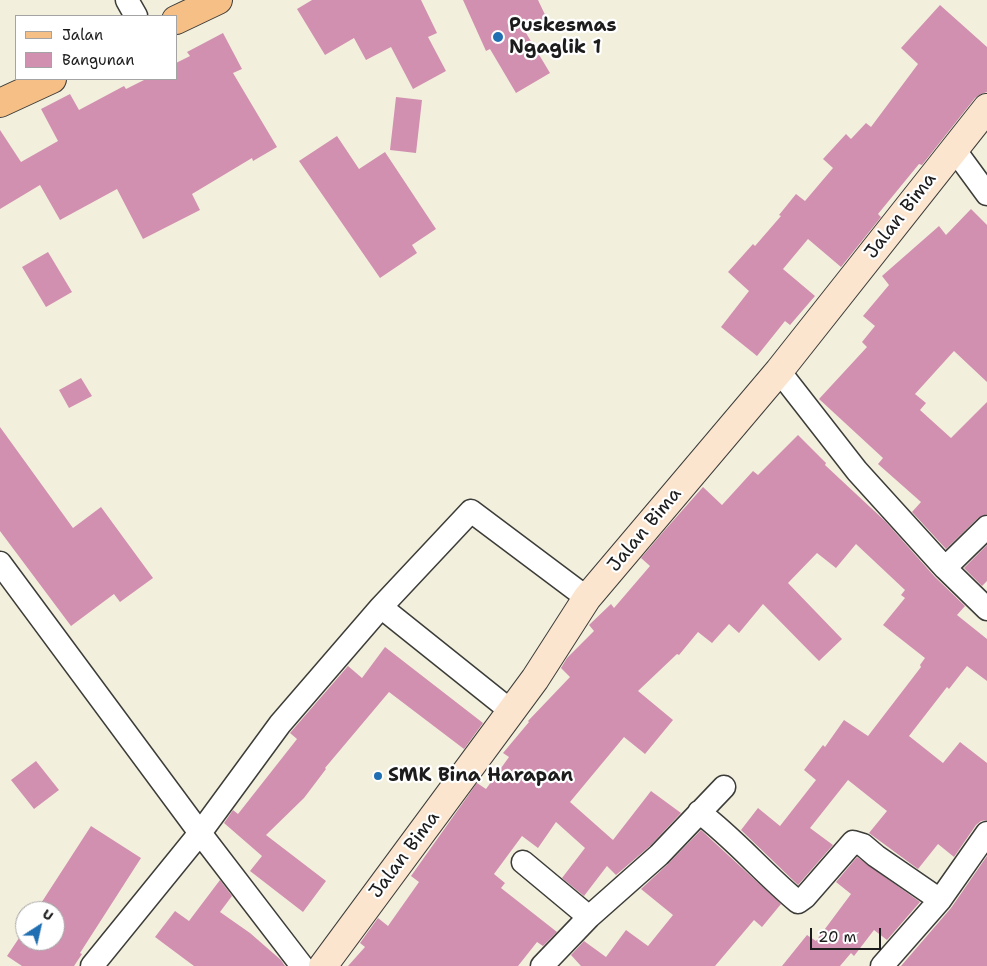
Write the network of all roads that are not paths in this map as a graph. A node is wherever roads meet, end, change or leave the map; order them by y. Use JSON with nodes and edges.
{"nodes":[{"id":1,"x":127,"y":0,"type":"edge"},
{"id":2,"x":218,"y":0,"type":"edge"},
{"id":3,"x":135,"y":15,"type":"edge"},
{"id":4,"x":178,"y":19,"type":"edge"},
{"id":5,"x":50,"y":80,"type":"edge"},
{"id":6,"x":0,"y":103,"type":"edge"},
{"id":7,"x":987,"y":108,"type":"edge"},
{"id":8,"x":954,"y":149,"type":"junction"},
{"id":9,"x":987,"y":194,"type":"edge"},
{"id":10,"x":779,"y":371,"type":"junction"},
{"id":11,"x":987,"y":527,"type":"edge"},
{"id":12,"x":0,"y":562,"type":"edge"},
{"id":13,"x":945,"y":568,"type":"junction"},
{"id":14,"x":587,"y":598,"type":"junction"},
{"id":15,"x":381,"y":607,"type":"junction"},
{"id":16,"x":987,"y":609,"type":"edge"},
{"id":17,"x":511,"y":711,"type":"junction"},
{"id":18,"x":724,"y":787,"type":"dead end"},
{"id":19,"x":699,"y":812,"type":"junction"},
{"id":20,"x":200,"y":833,"type":"junction"},
{"id":21,"x":987,"y":833,"type":"edge"},
{"id":22,"x":523,"y":862,"type":"dead end"},
{"id":23,"x":940,"y":900,"type":"junction"},
{"id":24,"x":589,"y":917,"type":"junction"},
{"id":25,"x":92,"y":966,"type":"edge"},
{"id":26,"x":302,"y":966,"type":"edge"},
{"id":27,"x":323,"y":966,"type":"edge"},
{"id":28,"x":542,"y":966,"type":"edge"},
{"id":29,"x":882,"y":966,"type":"edge"}],
"edges":[{"from":1,"to":3,"type":"street"},
{"from":2,"to":4,"type":"main road"},
{"from":5,"to":6,"type":"main road"},
{"from":7,"to":8,"type":"street","name":"Jalan Bima"},
{"from":8,"to":9,"type":"street"},
{"from":8,"to":10,"type":"street","name":"Jalan Bima"},
{"from":10,"to":13,"type":"street"},
{"from":10,"to":14,"type":"street","name":"Jalan Bima"},
{"from":11,"to":13,"type":"street"},
{"from":12,"to":20,"type":"street"},
{"from":13,"to":16,"type":"street"},
{"from":14,"to":15,"type":"street"},
{"from":14,"to":17,"type":"street","name":"Jalan Bima"},
{"from":15,"to":17,"type":"street"},
{"from":15,"to":20,"type":"street"},
{"from":17,"to":27,"type":"street","name":"Jalan Bima"},
{"from":18,"to":19,"type":"street"},
{"from":19,"to":23,"type":"street"},
{"from":19,"to":24,"type":"street"},
{"from":20,"to":25,"type":"street"},
{"from":20,"to":26,"type":"street"},
{"from":21,"to":23,"type":"street"},
{"from":22,"to":24,"type":"street"},
{"from":23,"to":29,"type":"street"},
{"from":24,"to":28,"type":"street"}]}
